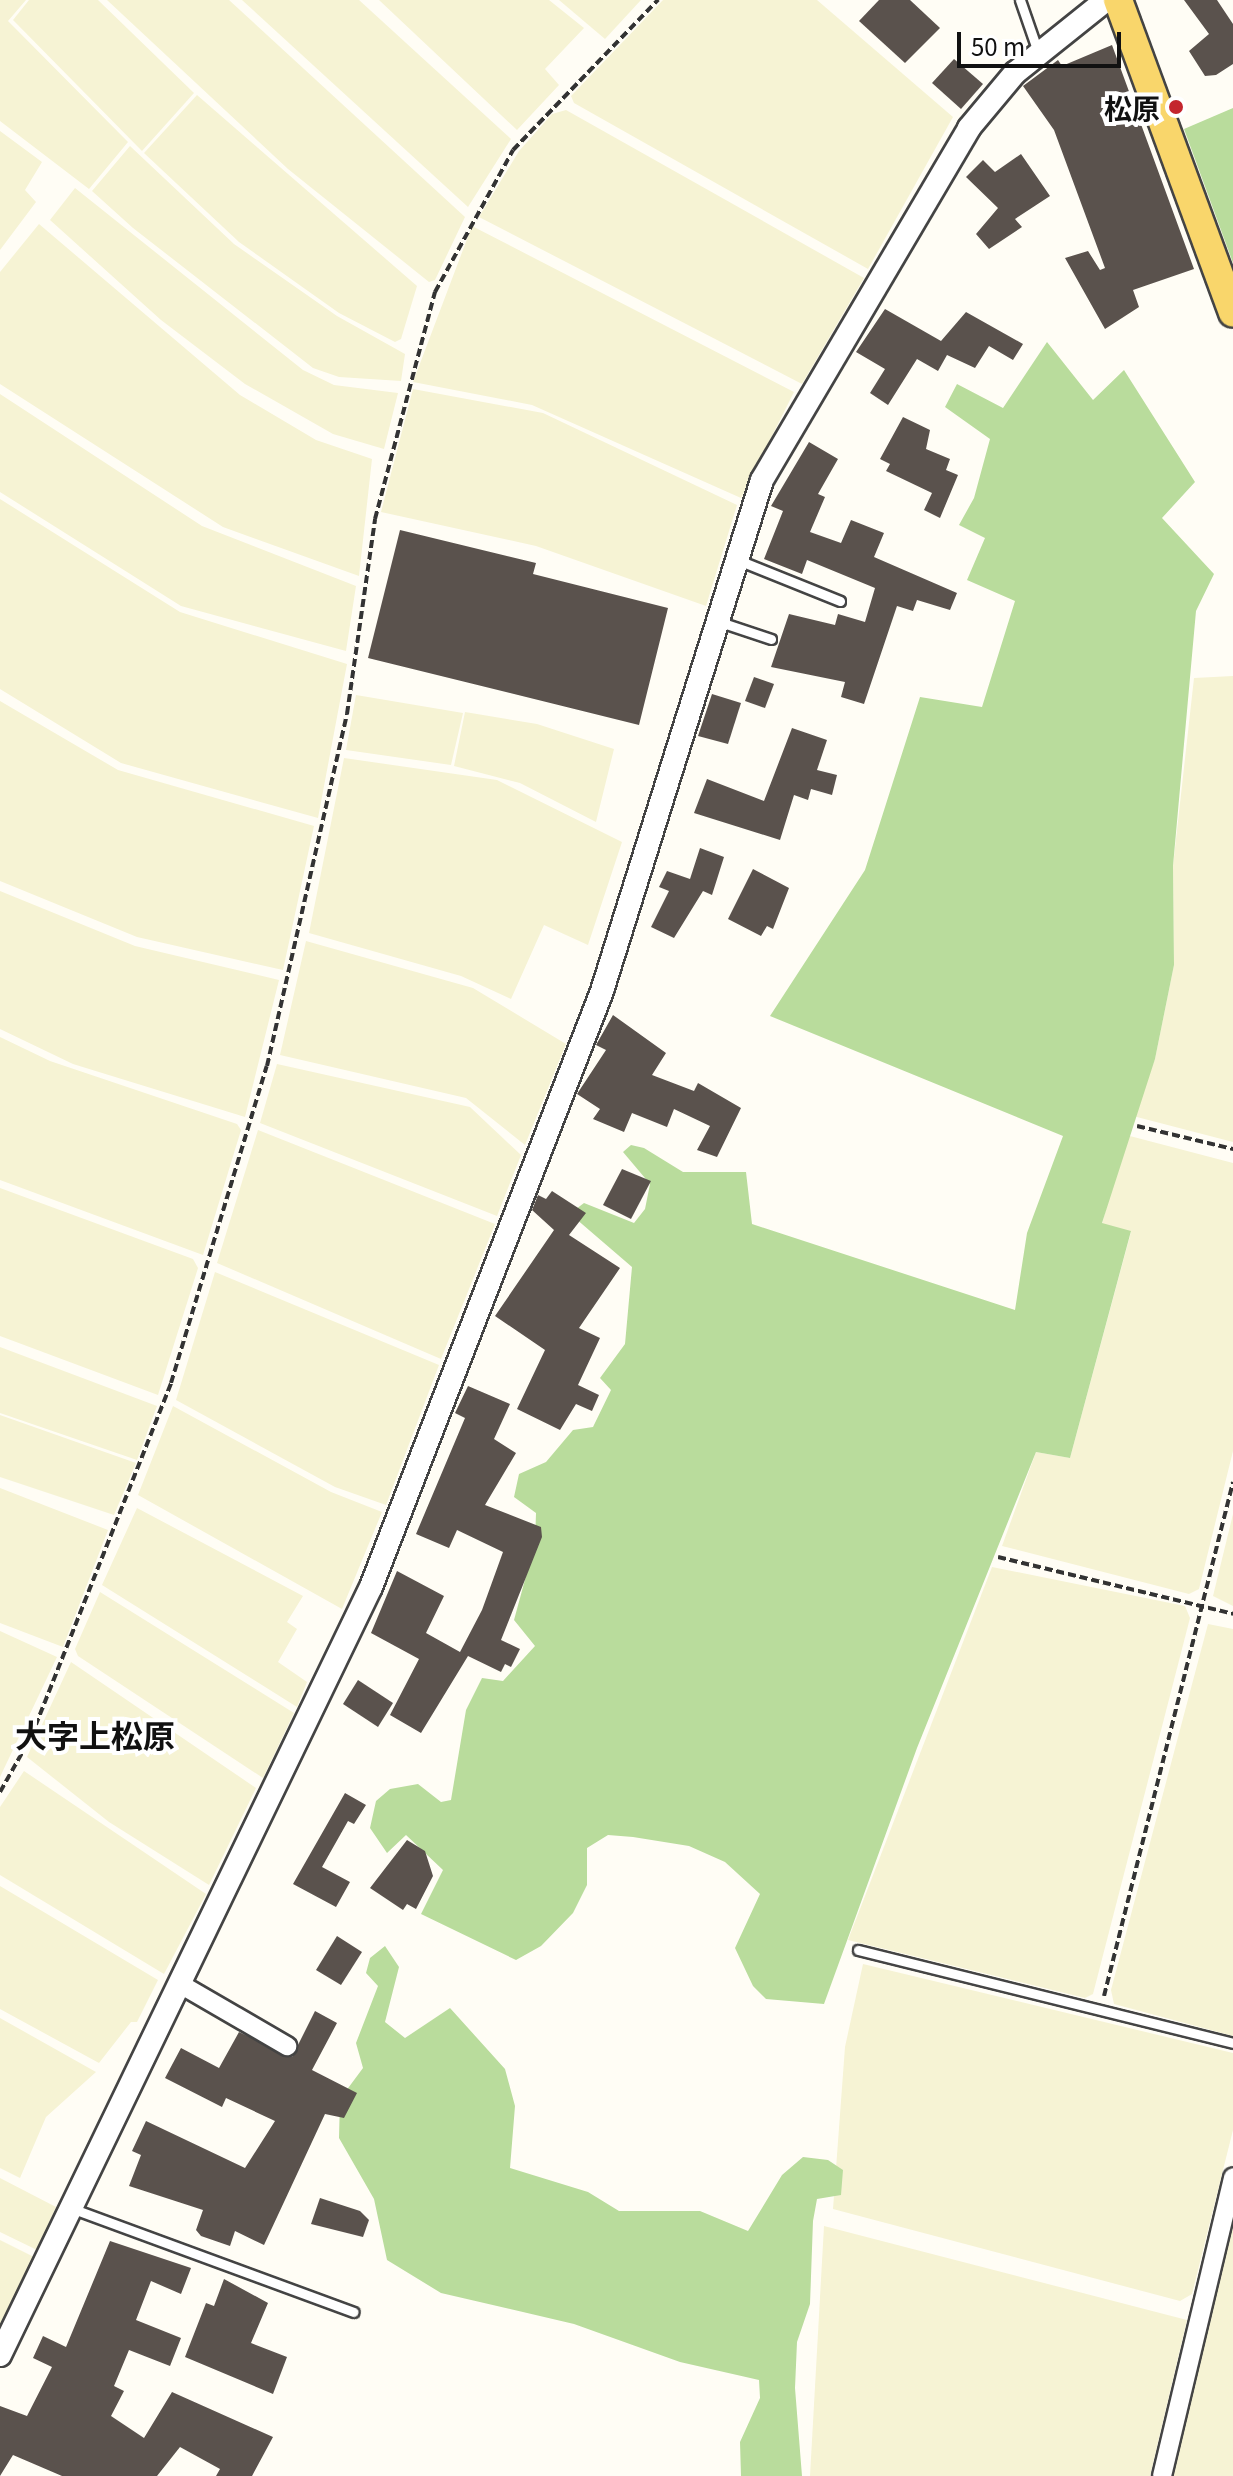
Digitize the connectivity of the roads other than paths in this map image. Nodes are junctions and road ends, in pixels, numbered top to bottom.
1 (1020, 0) edge
2 (1106, 0) edge
3 (1118, 0) edge
4 (1038, 52) junction
5 (1233, 312) edge
6 (735, 559) junction
7 (840, 601) dead end
8 (715, 620) junction
9 (771, 639) dead end
10 (858, 1950) dead end
11 (180, 1984) junction
12 (1233, 2043) edge
13 (287, 2046) dead end
14 (1233, 2177) edge
15 (71, 2208) junction
16 (353, 2312) dead end
17 (0, 2355) edge
18 (1162, 2476) edge

1 - 4 lane
2 - 4 street
3 - 5 main road
4 - 6 street
6 - 7 lane
6 - 8 street
8 - 9 lane
8 - 11 street
10 - 12 lane
11 - 13 street
11 - 15 street
14 - 18 street
15 - 16 lane
15 - 17 street

